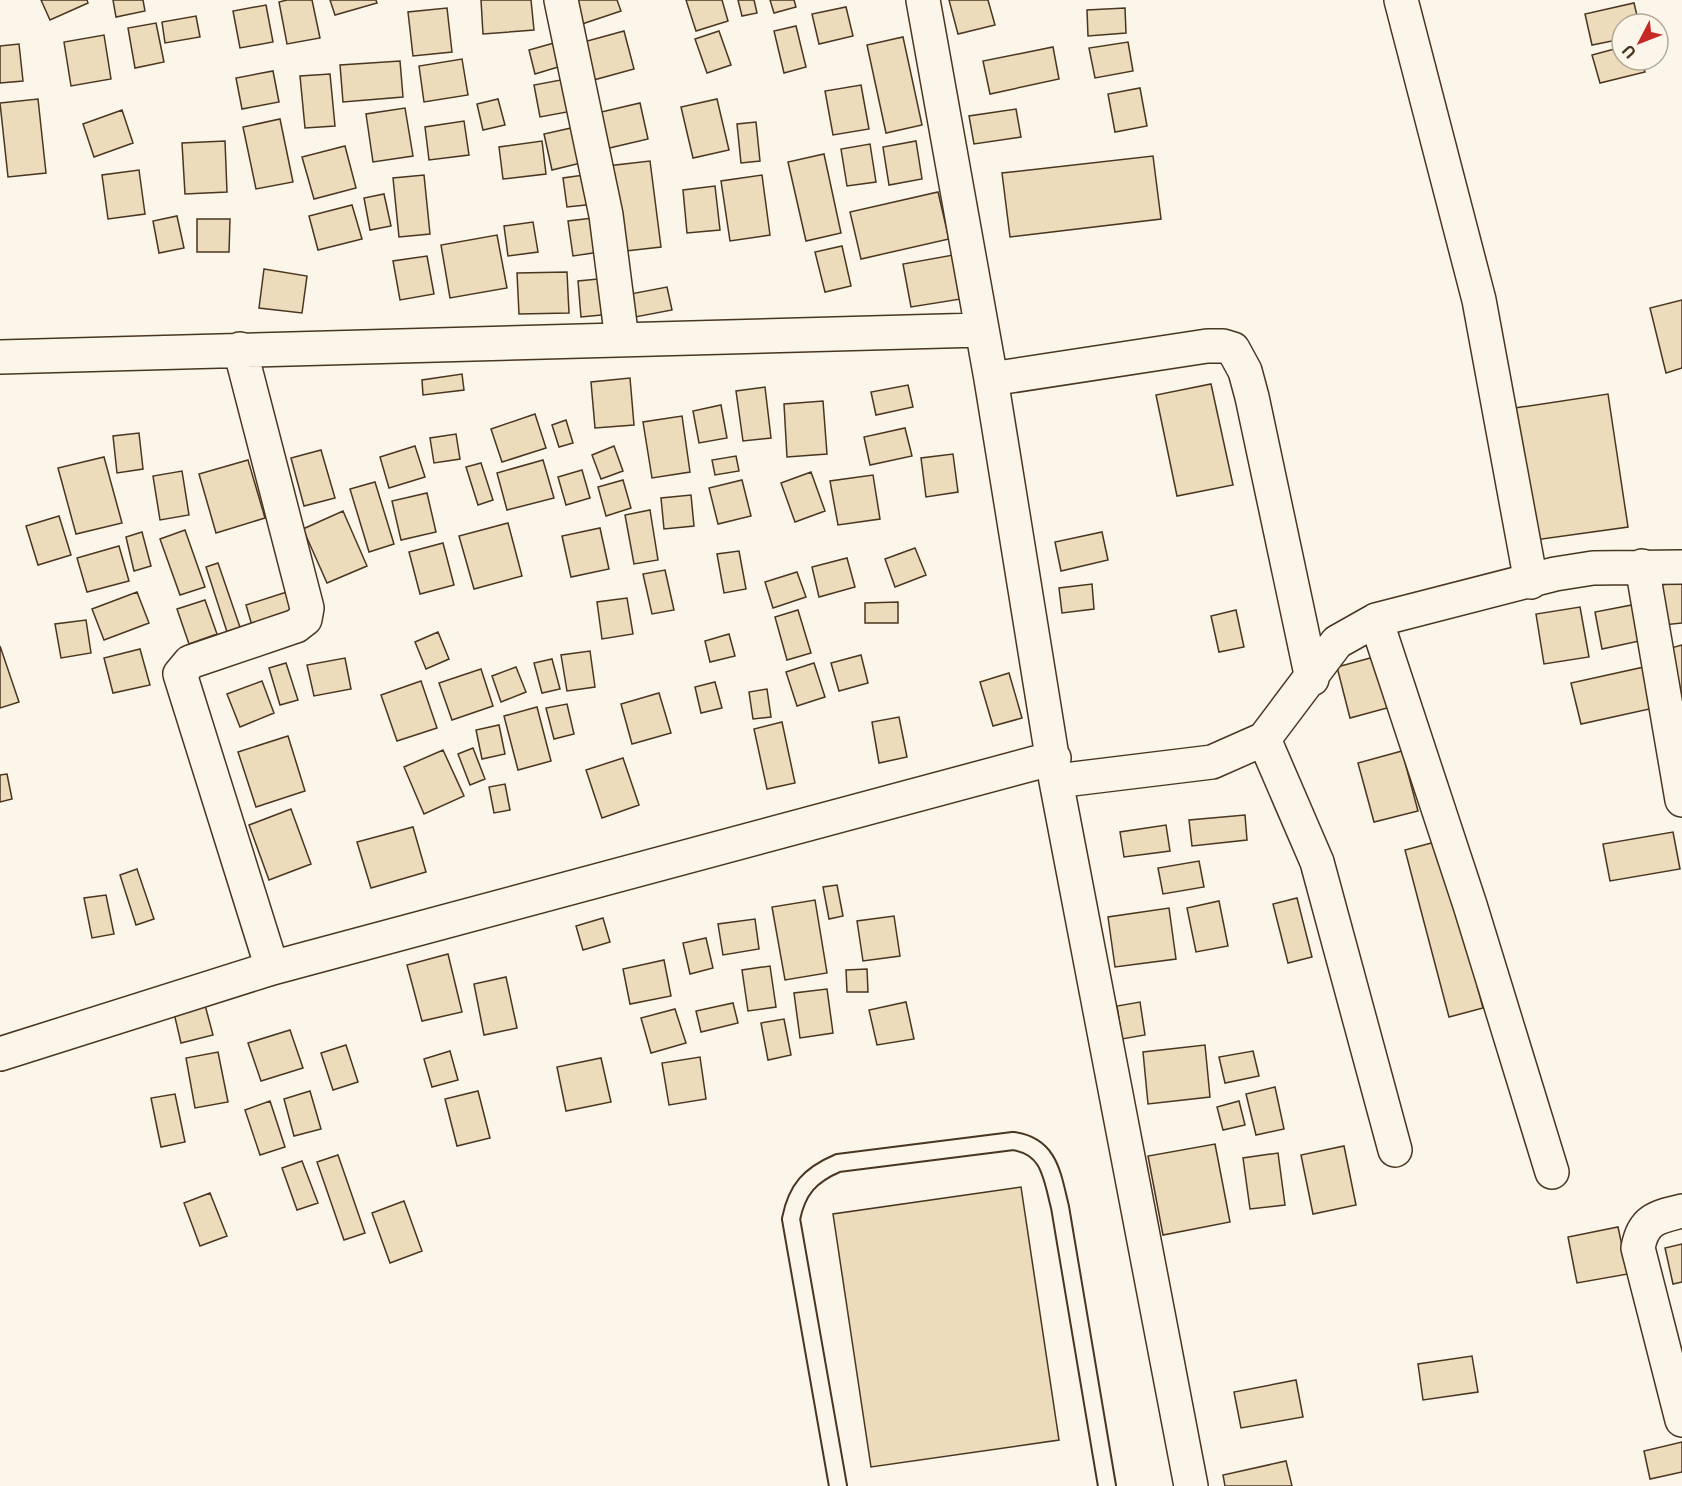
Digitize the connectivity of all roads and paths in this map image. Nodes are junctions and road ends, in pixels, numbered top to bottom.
1 (561, 0) edge
2 (923, 0) edge
3 (1401, 0) edge
4 (980, 330) junction
5 (622, 340) junction
6 (240, 349) junction
7 (0, 357) edge
8 (991, 379) junction
9 (1642, 566) junction
10 (1682, 567) edge
11 (1531, 582) junction
12 (1376, 620) junction
13 (1311, 678) junction
14 (1264, 739) junction
15 (1055, 769) junction
16 (1682, 800) edge
17 (272, 968) junction
18 (0, 1054) edge
19 (1395, 1150) dead end
20 (1552, 1172) dead end
21 (1682, 1210) edge
22 (1682, 1420) edge
23 (838, 1486) edge
24 (1107, 1486) edge
25 (1191, 1486) edge

1 - 5 street
2 - 4 street
3 - 11 street
4 - 5 street
4 - 8 street
5 - 6 street
6 - 7 street
6 - 17 street
8 - 13 street
8 - 15 street
9 - 10 street
9 - 11 street
9 - 16 street
11 - 12 street
12 - 13 street
12 - 20 street
13 - 14 street
14 - 15 street
14 - 19 street
15 - 17 street
15 - 25 street
17 - 18 street
21 - 22 street
23 - 24 lane

